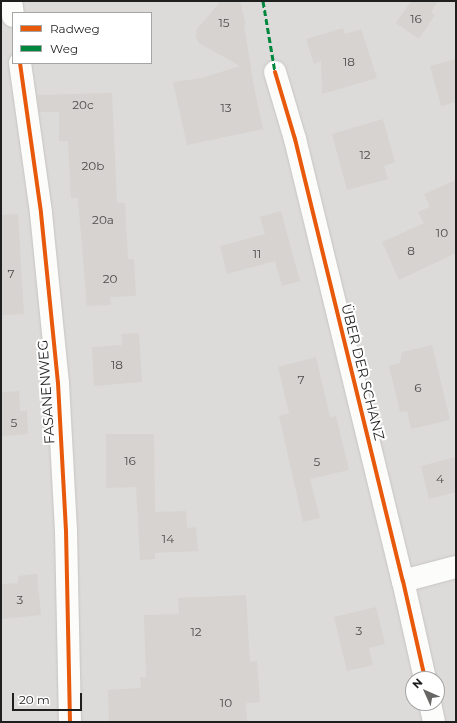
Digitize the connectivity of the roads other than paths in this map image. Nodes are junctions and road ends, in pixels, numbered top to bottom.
1 (11, 1) edge
2 (12, 12) edge
3 (20, 64) edge
4 (275, 72) dead end
5 (456, 567) edge
6 (403, 581) junction
7 (423, 671) edge
8 (432, 711) edge
9 (70, 722) edge
10 (434, 722) edge

1 - 2 street
3 - 9 street, FASANENWEG
4 - 6 street, ÜBER DER SCHANZ
5 - 6 street
6 - 7 street, ÜBER DER SCHANZ
8 - 10 street

